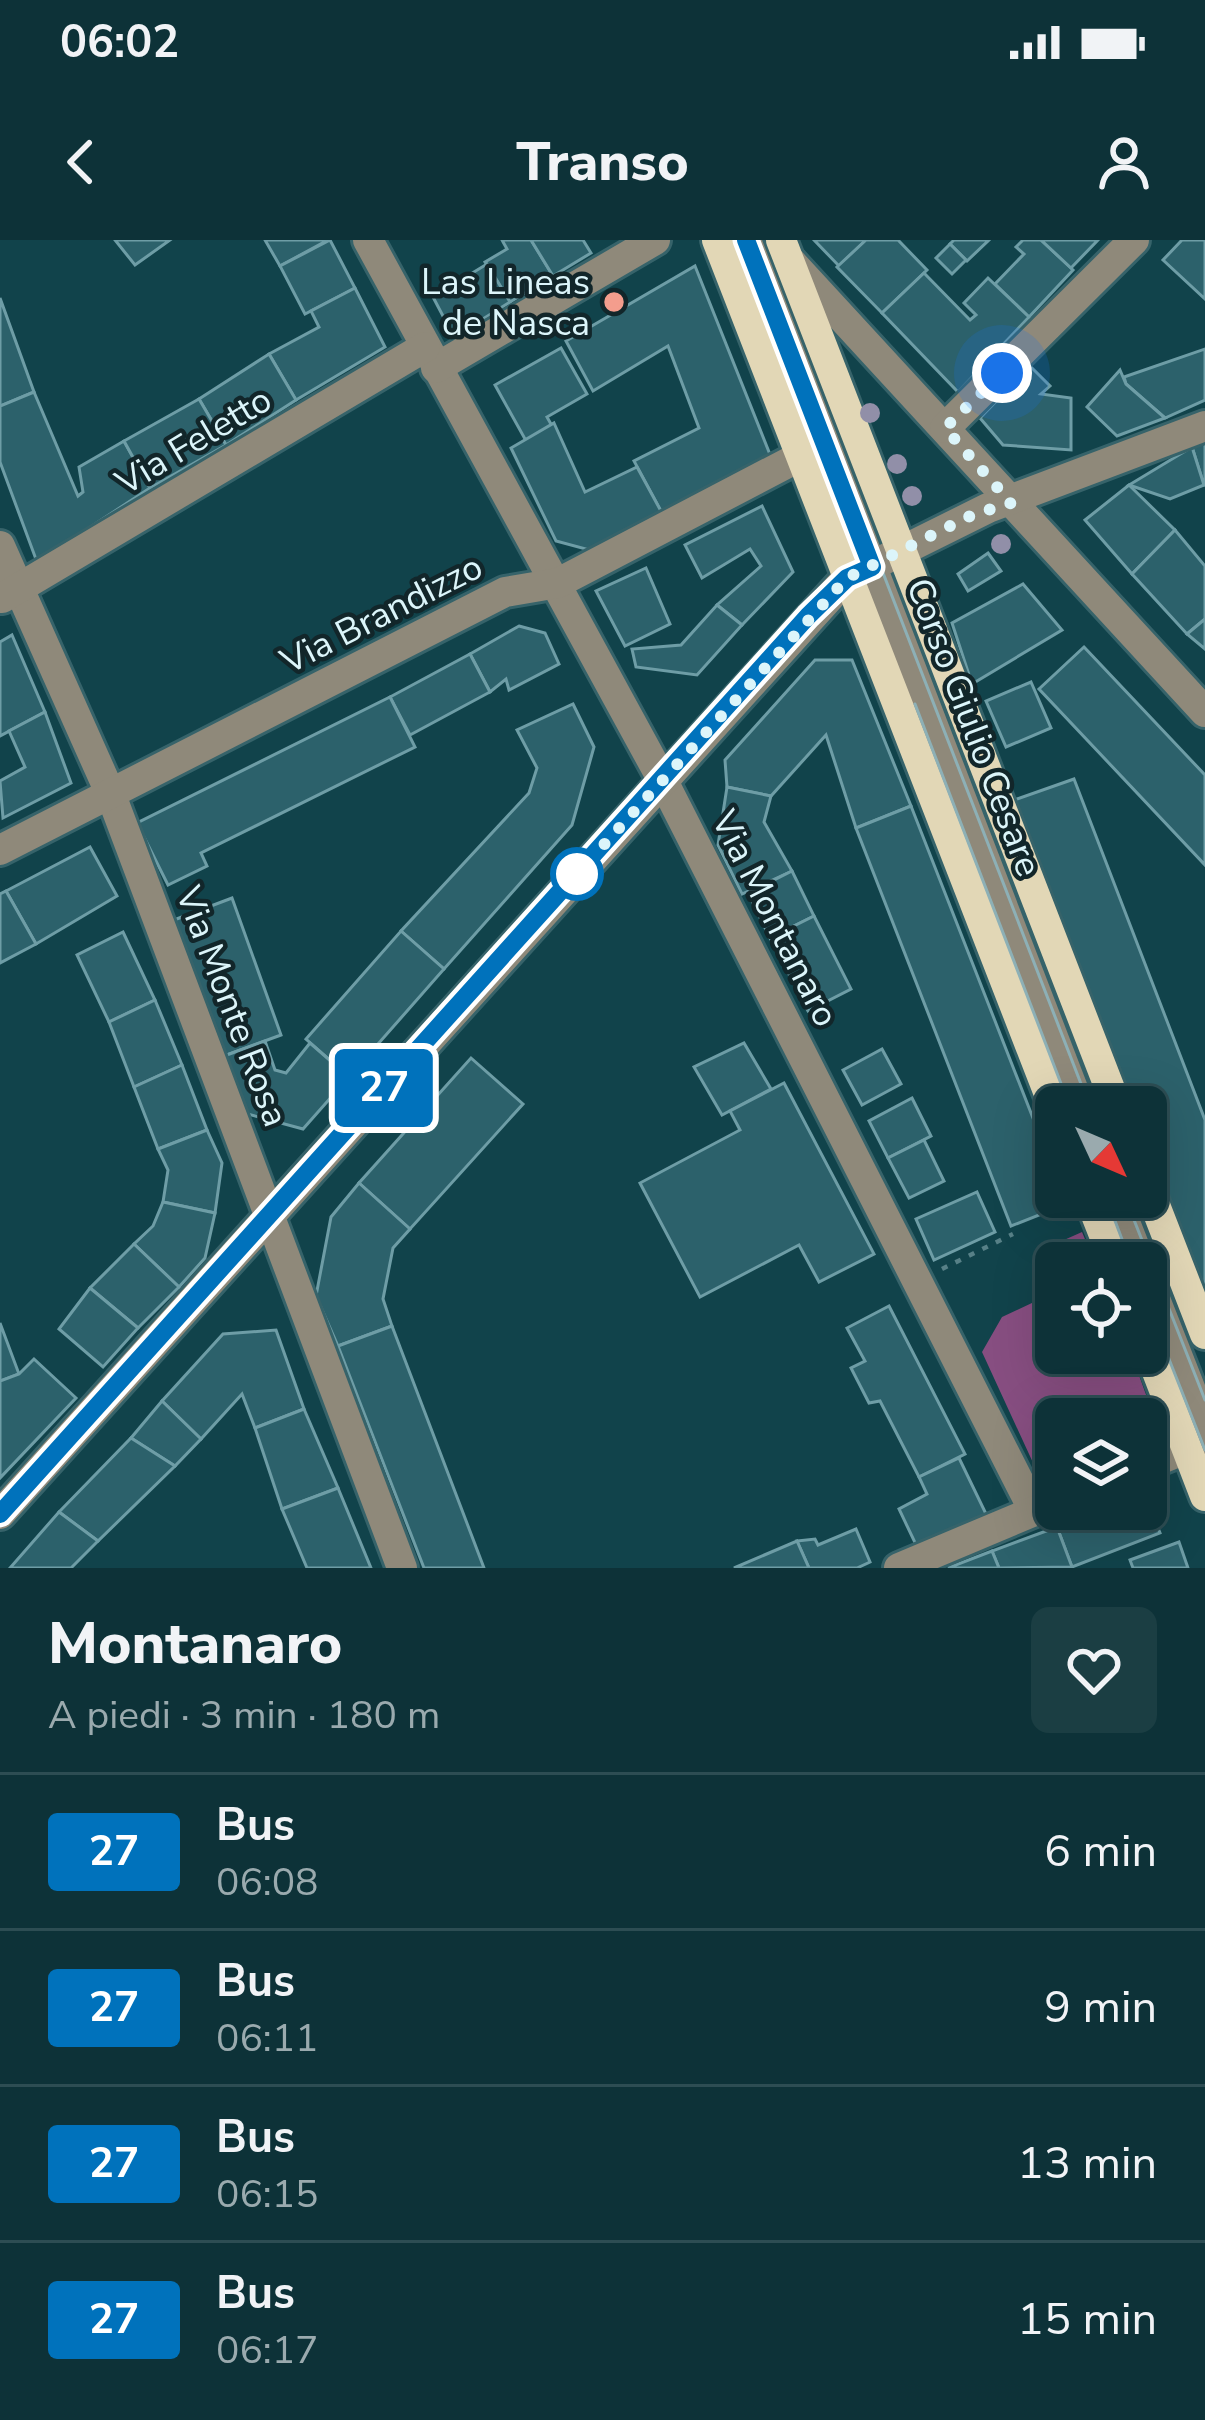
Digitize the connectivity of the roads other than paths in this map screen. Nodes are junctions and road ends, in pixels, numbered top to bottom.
1 (368, 240) edge
2 (655, 240) edge
3 (717, 240) edge
4 (746, 240) edge
5 (1133, 240) edge
6 (785, 250) edge
7 (431, 358) junction
8 (1205, 426) edge
9 (945, 428) junction
10 (799, 457) junction
11 (1011, 503) junction
12 (0, 546) edge
13 (901, 554) junction
14 (859, 573) junction
15 (558, 583) junction
16 (8, 594) edge
17 (1205, 712) edge
18 (662, 779) junction
19 (111, 795) junction
20 (0, 850) edge
21 (1046, 1086) edge
22 (1071, 1086) edge
23 (1109, 1086) edge
24 (271, 1214) junction
25 (1160, 1218) edge
26 (1205, 1334) edge
27 (1167, 1340) edge
28 (1164, 1374) edge
29 (1199, 1438) edge
30 (1167, 1454) edge
31 (1035, 1489) edge
32 (1205, 1496) edge
33 (1035, 1510) edge
34 (0, 1514) edge
35 (402, 1568) edge
36 (898, 1568) edge

1 - 7 street, Via Montanaro
2 - 7 street, Via Feletto
3 - 10 main road
4 - 14 street, Corso Giulio Cesare
5 - 9 street
6 - 9 street
6 - 13 main road, Corso Giulio Cesare
7 - 15 street, Via Montanaro
7 - 16 street, Via Feletto
8 - 11 street
9 - 11 street
10 - 14 main road
10 - 15 street, Via Brandizzo
11 - 13 street
11 - 17 street
12 - 16 street, Via Monte Rosa
13 - 14 street
13 - 23 main road, Corso Giulio Cesare
14 - 18 street
14 - 21 main road, Corso Giulio Cesare
14 - 22 street, Corso Giulio Cesare
15 - 18 street, Via Montanaro
15 - 19 street, Via Brandizzo
16 - 19 street, Via Monte Rosa
18 - 24 street
18 - 31 street, Via Montanaro
19 - 20 street, Via Brandizzo
19 - 24 street, Via Monte Rosa
24 - 34 street
24 - 35 street, Via Monte Rosa
25 - 26 main road
27 - 29 street
28 - 29 main road
29 - 30 street
29 - 32 main road
33 - 36 street

